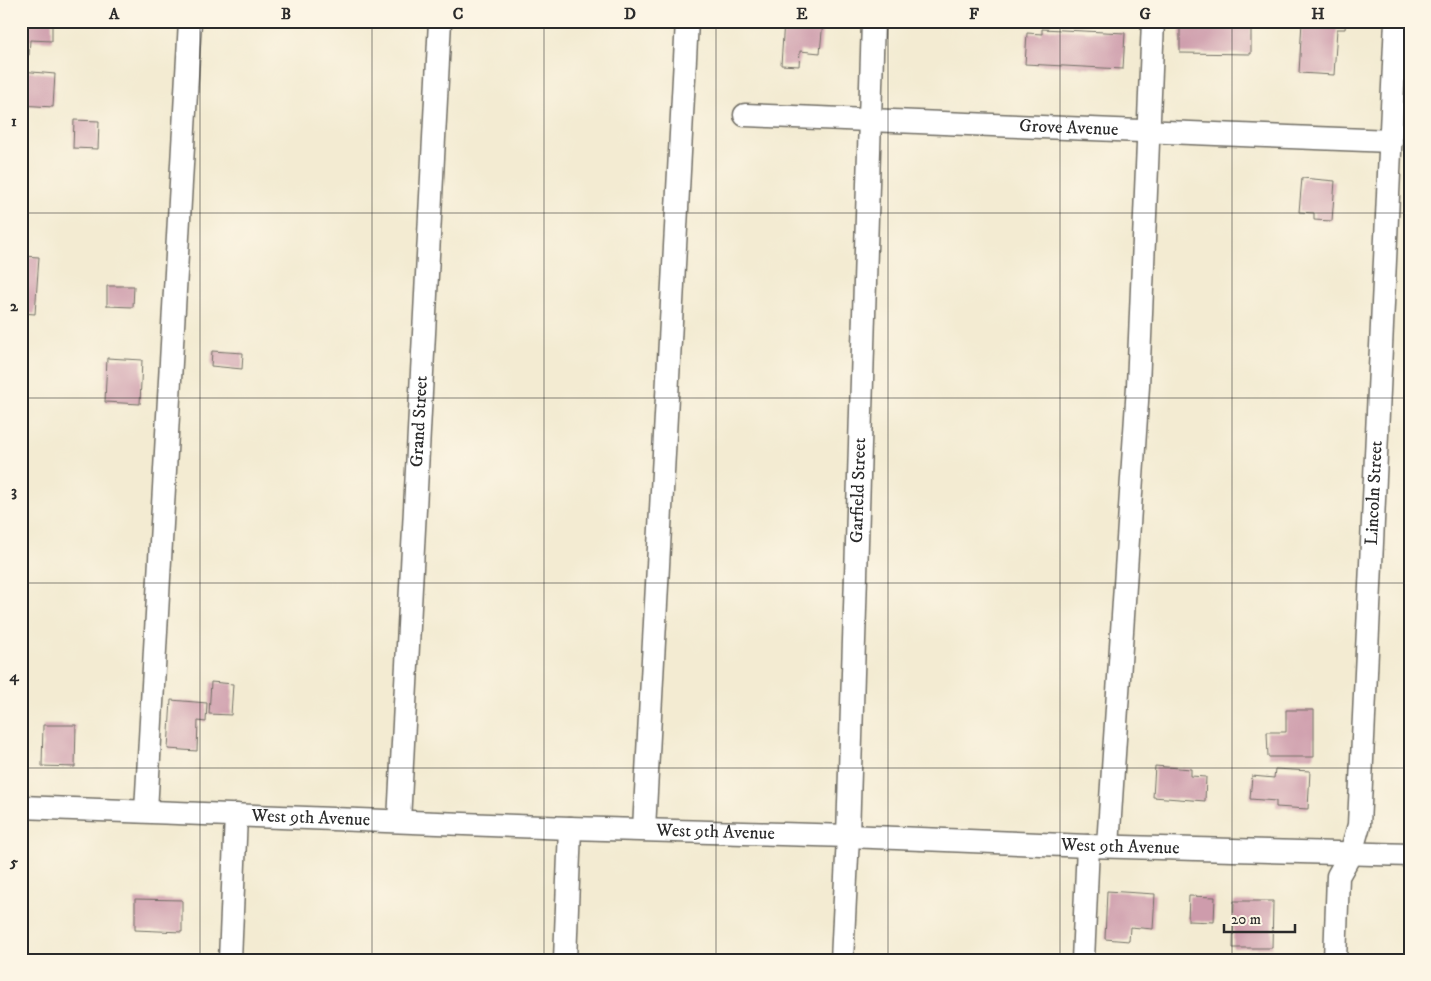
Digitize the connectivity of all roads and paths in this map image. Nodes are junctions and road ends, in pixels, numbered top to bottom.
1 (190, 21) edge
2 (440, 21) edge
3 (687, 21) edge
4 (873, 21) edge
5 (1153, 21) edge
6 (1396, 21) edge
7 (746, 115) dead end
8 (869, 120) junction
9 (1148, 131) junction
10 (1391, 141) junction
11 (21, 807) edge
12 (146, 811) junction
13 (236, 815) junction
14 (399, 821) junction
15 (570, 828) junction
16 (644, 829) junction
17 (848, 836) junction
18 (1098, 846) junction
19 (1351, 853) junction
20 (1410, 855) edge
21 (230, 960) edge
22 (565, 960) edge
23 (842, 960) edge
24 (1083, 960) edge
25 (1335, 960) edge

1 - 12 street
2 - 14 street, Grand Street
3 - 16 street
4 - 8 street, Garfield Street
5 - 9 street
6 - 10 street, Lincoln Street
7 - 8 street, Grove Avenue
8 - 9 street, Grove Avenue
8 - 17 street, Garfield Street
9 - 10 street, Grove Avenue
9 - 18 street
10 - 19 street, Lincoln Street
11 - 12 street, West 9th Avenue
12 - 13 street, West 9th Avenue
13 - 14 street, West 9th Avenue
13 - 21 street
14 - 15 street, West 9th Avenue
15 - 16 street, West 9th Avenue
15 - 22 street
16 - 17 street, West 9th Avenue
17 - 18 street, West 9th Avenue
17 - 23 street, Garfield Street
18 - 19 street, West 9th Avenue
18 - 24 street
19 - 20 street, West 9th Avenue
19 - 25 street, Lincoln Street

